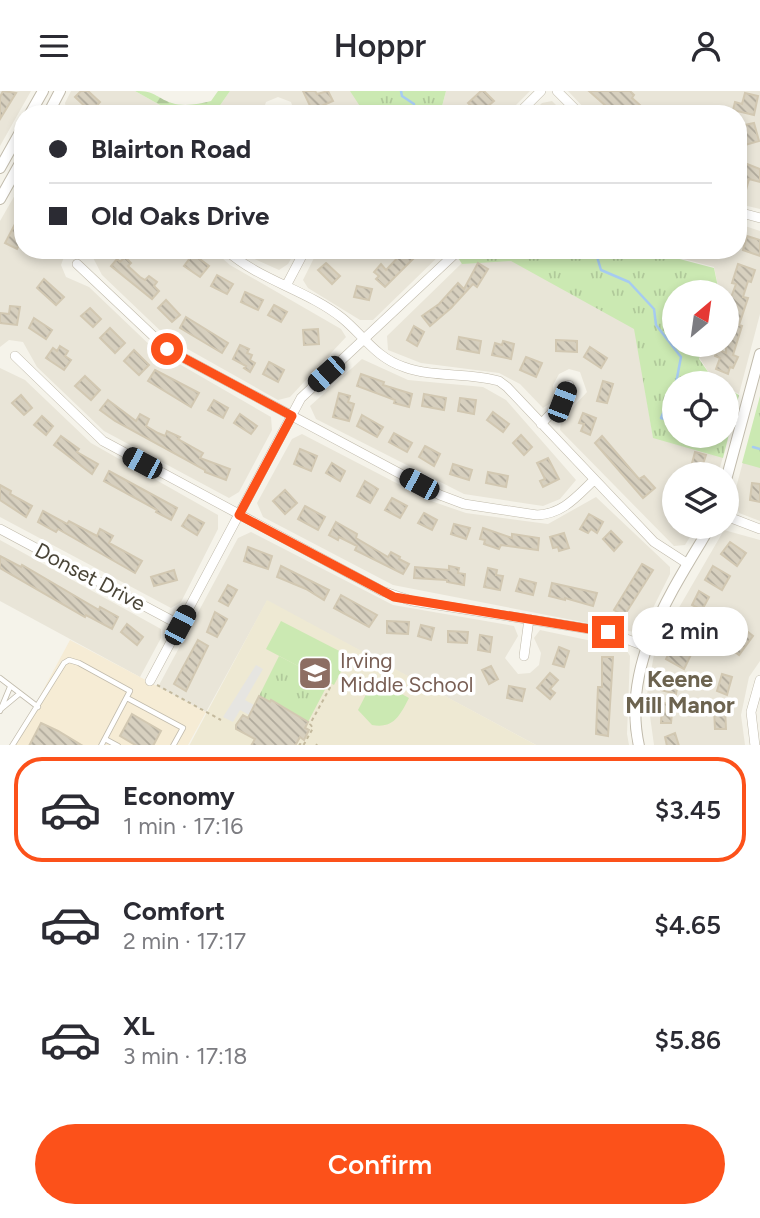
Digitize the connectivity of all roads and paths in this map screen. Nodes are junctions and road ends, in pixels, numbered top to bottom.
1 (541, 91) edge
2 (557, 91) edge
3 (527, 105) edge
4 (571, 105) edge
5 (14, 143) edge
6 (0, 168) edge
7 (14, 174) edge
8 (0, 199) edge
9 (237, 259) edge
10 (300, 259) edge
11 (450, 259) edge
12 (77, 264) dead end
13 (286, 286) junction
14 (364, 340) junction
15 (760, 354) edge
16 (15, 356) dead end
17 (569, 385) dead end
18 (292, 416) junction
19 (541, 424) junction
20 (731, 462) edge
21 (594, 479) junction
22 (239, 515) junction
23 (739, 521) edge
24 (0, 529) edge
25 (760, 529) edge
26 (702, 539) edge
27 (688, 564) junction
28 (529, 619) junction
29 (180, 625) junction
30 (647, 647) junction
31 (524, 656) dead end
32 (0, 678) edge
33 (760, 680) edge
34 (150, 681) joint
35 (332, 684) dead end
36 (10, 687) junction
37 (19, 694) junction
38 (127, 698) junction
39 (37, 707) junction
40 (0, 710) edge
41 (221, 720) dead end
42 (310, 721) junction
43 (307, 729) dead end
44 (105, 739) junction
45 (12, 745) edge
46 (101, 745) edge
47 (118, 745) edge
48 (173, 745) edge
49 (299, 745) edge
50 (639, 745) edge
51 (755, 745) edge

1 - 3 street
2 - 4 street
5 - 6 street
7 - 8 street
9 - 13 street
10 - 13 street
11 - 14 street
12 - 18 street
13 - 14 street
14 - 18 street
14 - 19 street
15 - 20 street
16 - 22 street
17 - 19 street
18 - 21 street
18 - 22 street
19 - 21 street
21 - 27 street
22 - 28 street
22 - 29 street
23 - 25 street
24 - 29 street, Donset Drive
26 - 27 street
27 - 30 street
28 - 30 street
28 - 31 street
29 - 34 street
30 - 50 street
32 - 36 lane
33 - 51 street
34 - 41 path
35 - 42 path
36 - 37 lane
36 - 40 lane
37 - 39 lane
37 - 40 lane
38 - 39 lane
38 - 44 lane
38 - 48 lane
39 - 45 lane
42 - 43 path
42 - 49 path
44 - 46 lane
44 - 47 lane

